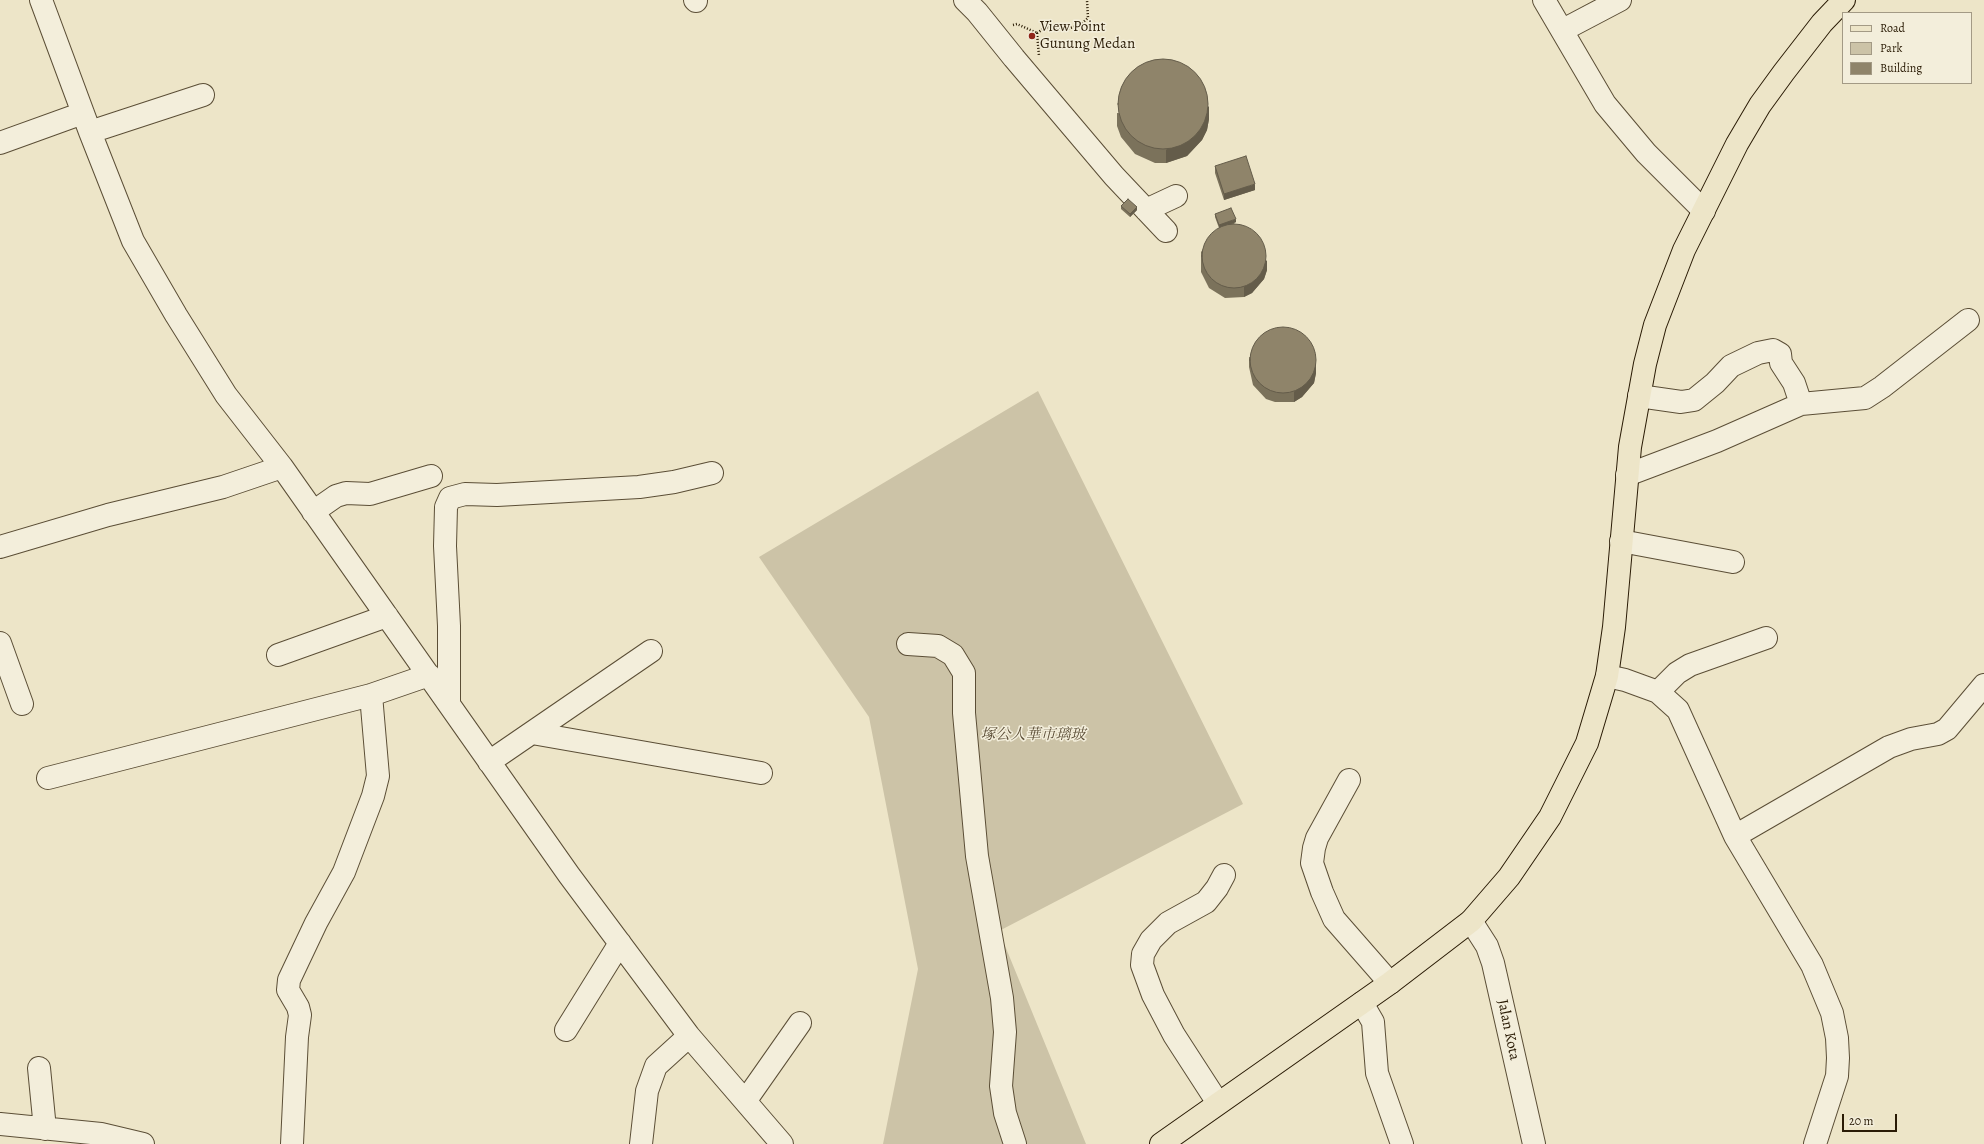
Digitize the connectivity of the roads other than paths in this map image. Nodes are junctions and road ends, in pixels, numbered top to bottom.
1 (41, 0) edge
2 (965, 0) edge
3 (1544, 0) edge
4 (1620, 0) edge
5 (1844, 0) edge
6 (1563, 30) junction
7 (203, 95) dead end
8 (87, 122) junction
9 (0, 143) edge
10 (1176, 196) dead end
11 (1146, 210) junction
12 (1704, 211) junction
13 (1166, 231) dead end
14 (1968, 320) dead end
15 (1639, 396) junction
16 (1801, 404) junction
17 (282, 467) junction
18 (712, 473) dead end
19 (1627, 475) junction
20 (431, 476) dead end
21 (313, 512) junction
22 (1621, 541) junction
23 (0, 547) edge
24 (1733, 562) dead end
25 (387, 616) junction
26 (1766, 638) dead end
27 (0, 643) edge
28 (908, 644) dead end
29 (651, 651) dead end
30 (278, 655) dead end
31 (429, 675) junction
32 (1607, 676) junction
33 (1984, 685) edge
34 (1658, 692) junction
35 (371, 695) junction
36 (449, 702) junction
37 (22, 704) dead end
38 (532, 733) junction
39 (489, 762) junction
40 (761, 773) dead end
41 (48, 778) dead end
42 (1349, 780) dead end
43 (1735, 836) junction
44 (1224, 875) dead end
45 (1471, 921) junction
46 (620, 943) junction
47 (1390, 983) junction
48 (1362, 1003) junction
49 (800, 1023) dead end
50 (566, 1030) dead end
51 (689, 1036) junction
52 (39, 1068) dead end
53 (746, 1100) junction
54 (1218, 1103) junction
55 (0, 1124) edge
56 (45, 1129) junction
57 (143, 1144) edge
58 (292, 1144) edge
59 (641, 1144) edge
60 (782, 1144) edge
61 (1015, 1144) edge
62 (1161, 1144) edge
63 (1402, 1144) edge
64 (1534, 1144) edge
65 (1815, 1144) edge

1 - 8 street
2 - 11 street
3 - 6 street
4 - 6 street
5 - 12 main road
6 - 12 street
7 - 8 street
8 - 9 street
8 - 17 street
10 - 11 street
11 - 13 street
12 - 15 main road
14 - 16 street
15 - 16 street
15 - 19 main road
16 - 19 street
17 - 21 street
17 - 23 street
18 - 36 street
19 - 22 main road
20 - 21 street
21 - 25 street
22 - 24 street
22 - 32 main road
25 - 30 street
25 - 31 street
26 - 34 street
27 - 37 street
28 - 61 street
29 - 38 street
31 - 35 street
31 - 36 street
32 - 34 street
32 - 45 main road
33 - 43 street
34 - 43 street
35 - 41 street
35 - 58 street
36 - 39 street
38 - 39 street
38 - 40 street
39 - 46 street
42 - 47 street
43 - 65 street
44 - 54 street
45 - 47 main road
45 - 64 street, Jalan Kota
46 - 50 street
46 - 51 street
47 - 48 main road
48 - 54 main road
48 - 63 street
49 - 53 street
51 - 53 street
51 - 59 street
52 - 56 street
53 - 60 street
54 - 62 main road
55 - 56 street
56 - 57 street

